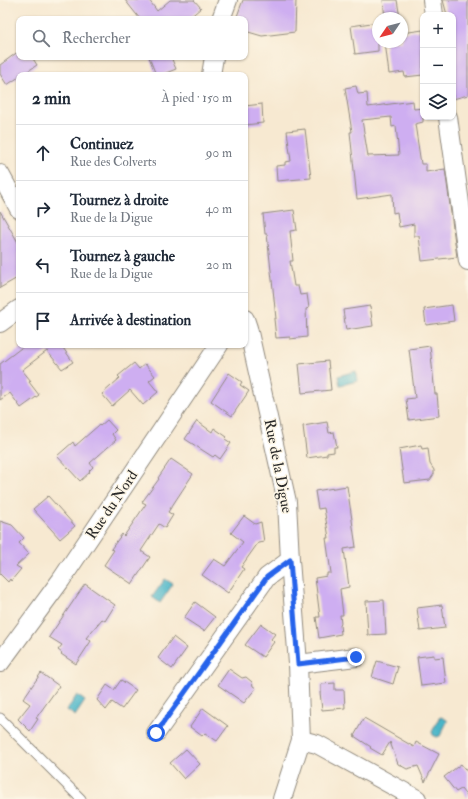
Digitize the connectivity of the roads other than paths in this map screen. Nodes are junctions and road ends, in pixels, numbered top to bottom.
1 (228, 0) edge
2 (432, 0) edge
3 (434, 12) edge
4 (222, 16) edge
5 (214, 60) edge
6 (212, 72) edge
7 (448, 120) edge
8 (0, 174) edge
9 (16, 203) edge
10 (468, 261) edge
11 (16, 311) edge
12 (0, 323) edge
13 (248, 328) edge
14 (217, 348) edge
15 (290, 560) junction
16 (356, 657) dead end
17 (0, 663) edge
18 (298, 664) junction
19 (0, 718) edge
20 (156, 733) dead end
21 (301, 740) junction
22 (81, 799) edge
23 (282, 799) edge
24 (418, 799) edge

1 - 4 street
2 - 3 street
5 - 6 street
7 - 10 street
8 - 9 street
11 - 12 street
13 - 15 street, Rue de la Digue
14 - 17 street, Rue du Nord
15 - 18 street, Rue de la Digue
15 - 20 street
16 - 18 street
18 - 21 street, Rue de la Digue
19 - 22 lane
21 - 23 street, Rue de la Digue
21 - 24 street

